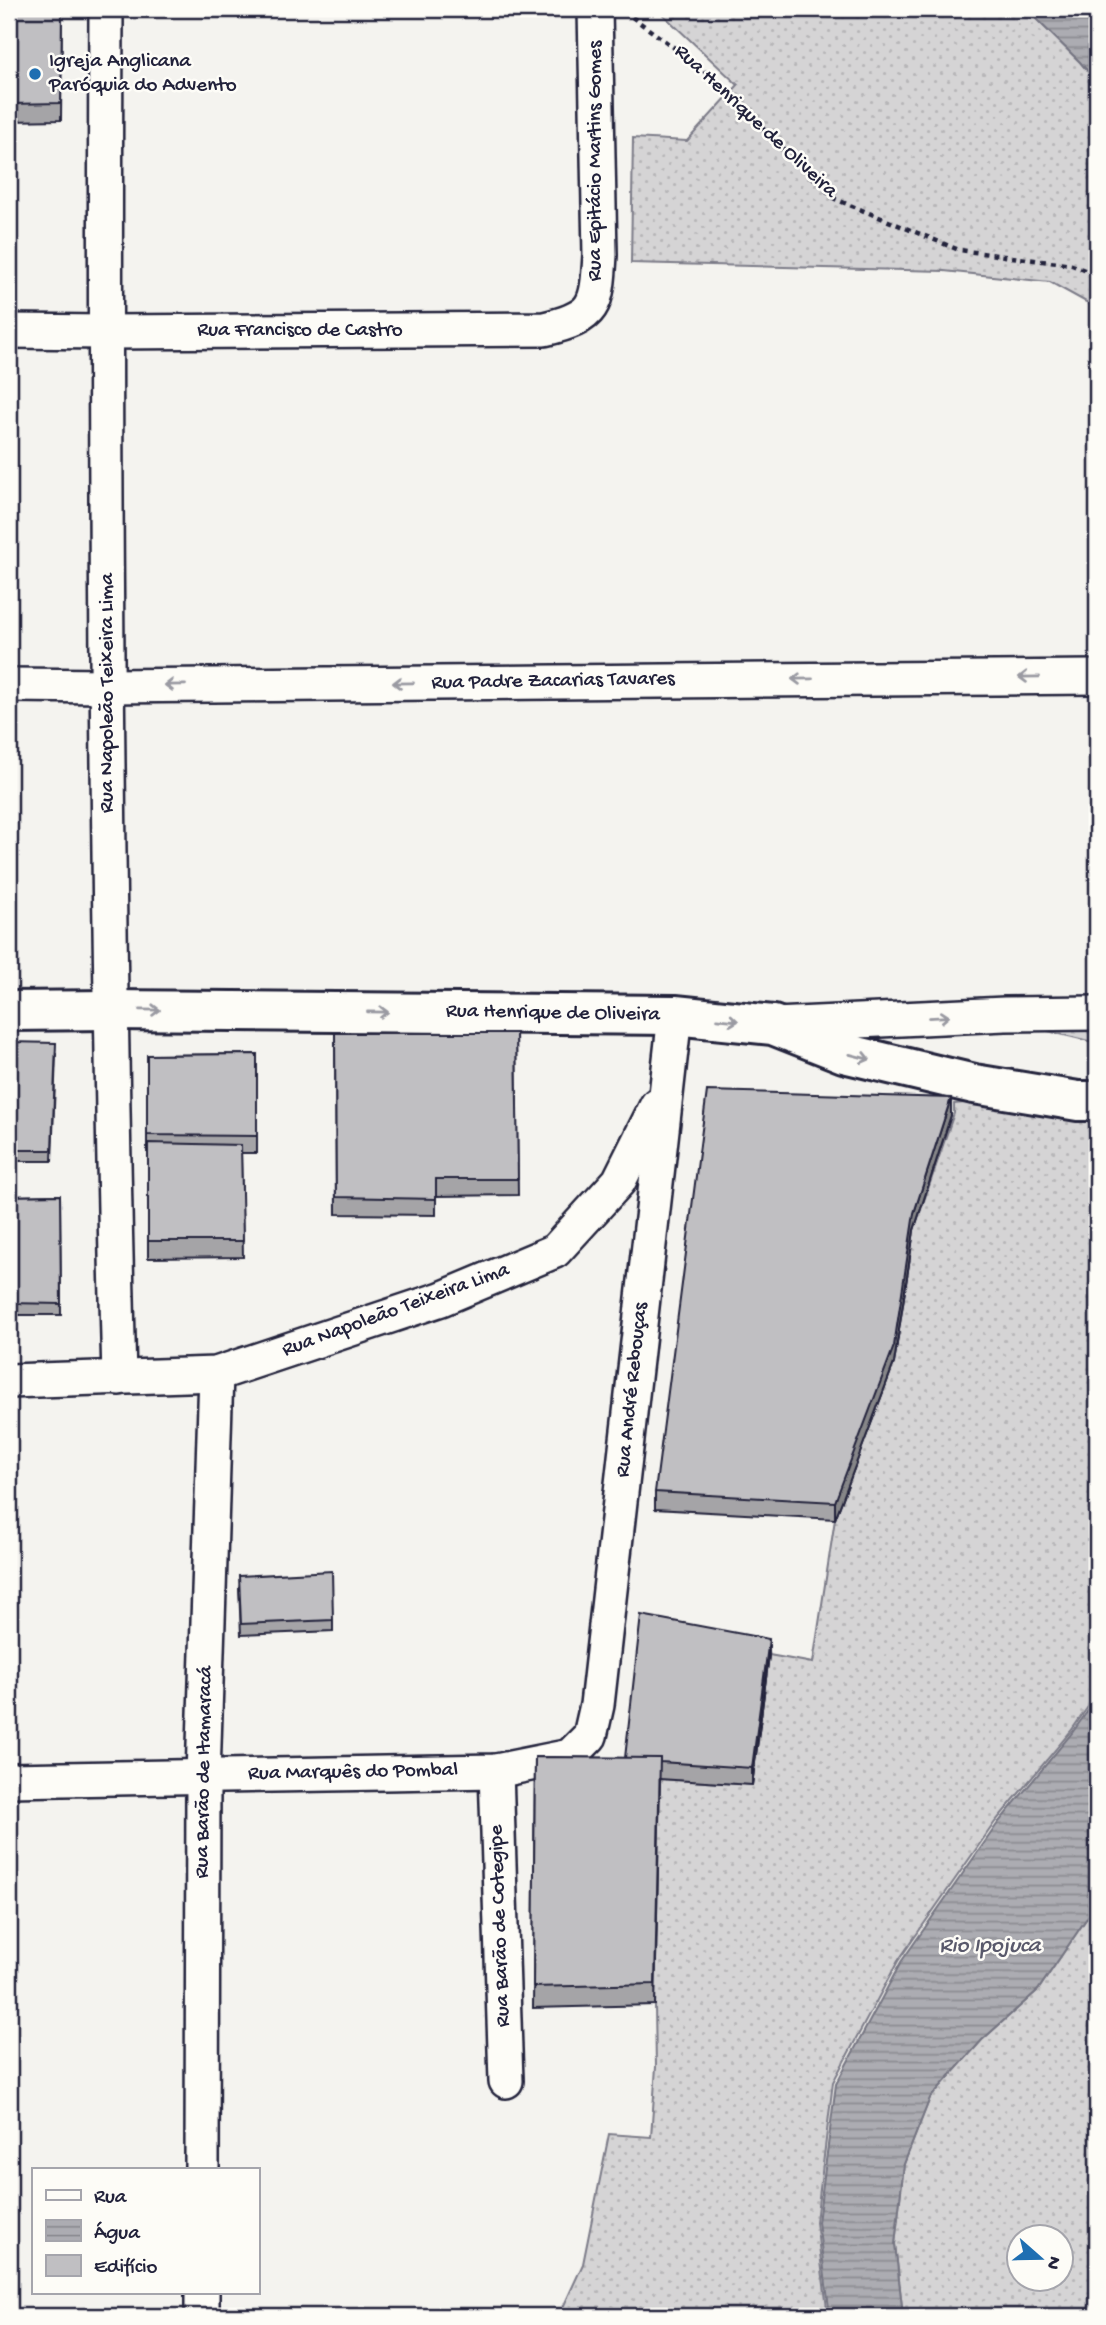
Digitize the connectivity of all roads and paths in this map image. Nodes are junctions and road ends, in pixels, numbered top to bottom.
1 (106, 9) edge
2 (595, 9) edge
3 (622, 9) edge
4 (1097, 275) edge
5 (588, 312) joint
6 (9, 331) edge
7 (104, 332) junction
8 (1097, 677) edge
9 (9, 685) edge
10 (108, 686) junction
11 (110, 1010) junction
12 (9, 1011) edge
13 (1097, 1013) edge
14 (676, 1015) junction
15 (773, 1025) junction
16 (667, 1084) junction
17 (1097, 1101) edge
18 (216, 1374) junction
19 (119, 1378) junction
20 (9, 1381) edge
21 (570, 1756) joint
22 (496, 1771) junction
23 (203, 1776) junction
24 (9, 1780) edge
25 (506, 2081) dead end
26 (202, 2168) edge
27 (202, 2294) edge
28 (202, 2316) edge

1 - 7 street, Rua Napoleão Teixeira Lima
2 - 5 street, Rua Epitácio Martins Gomes
3 - 4 path, Rua Henrique de Oliveira
5 - 7 street, Rua Francisco de Castro
6 - 7 street, Rua Francisco de Castro
7 - 10 street, Rua Napoleão Teixeira Lima
8 -> 10 street, Rua Padre Zacarias Tavares
9 - 10 street, Rua Padre Zacarias Tavares
10 - 11 street, Rua Napoleão Teixeira Lima
11 - 12 street, Rua Henrique de Oliveira
11 -> 14 street, Rua Henrique de Oliveira
11 - 19 street, Rua Napoleão Teixeira Lima
15 -> 13 street, Rua Henrique de Oliveira
14 -> 15 street, Rua Henrique de Oliveira
14 - 16 street, Rua André Rebouças
15 -> 17 street
16 - 18 street, Rua Napoleão Teixeira Lima
16 - 21 street, Rua André Rebouças
18 - 19 street, Rua Napoleão Teixeira Lima
18 - 23 street, Rua Barão de Itamaracá
19 - 20 street, Rua Napoleão Teixeira Lima
21 - 22 street, Rua Marquês do Pombal
22 - 23 street, Rua Marquês do Pombal
22 - 25 street, Rua Barão de Cotegipe
23 - 24 street, Rua Marquês do Pombal
23 - 26 street, Rua Barão de Itamaracá
27 - 28 street

